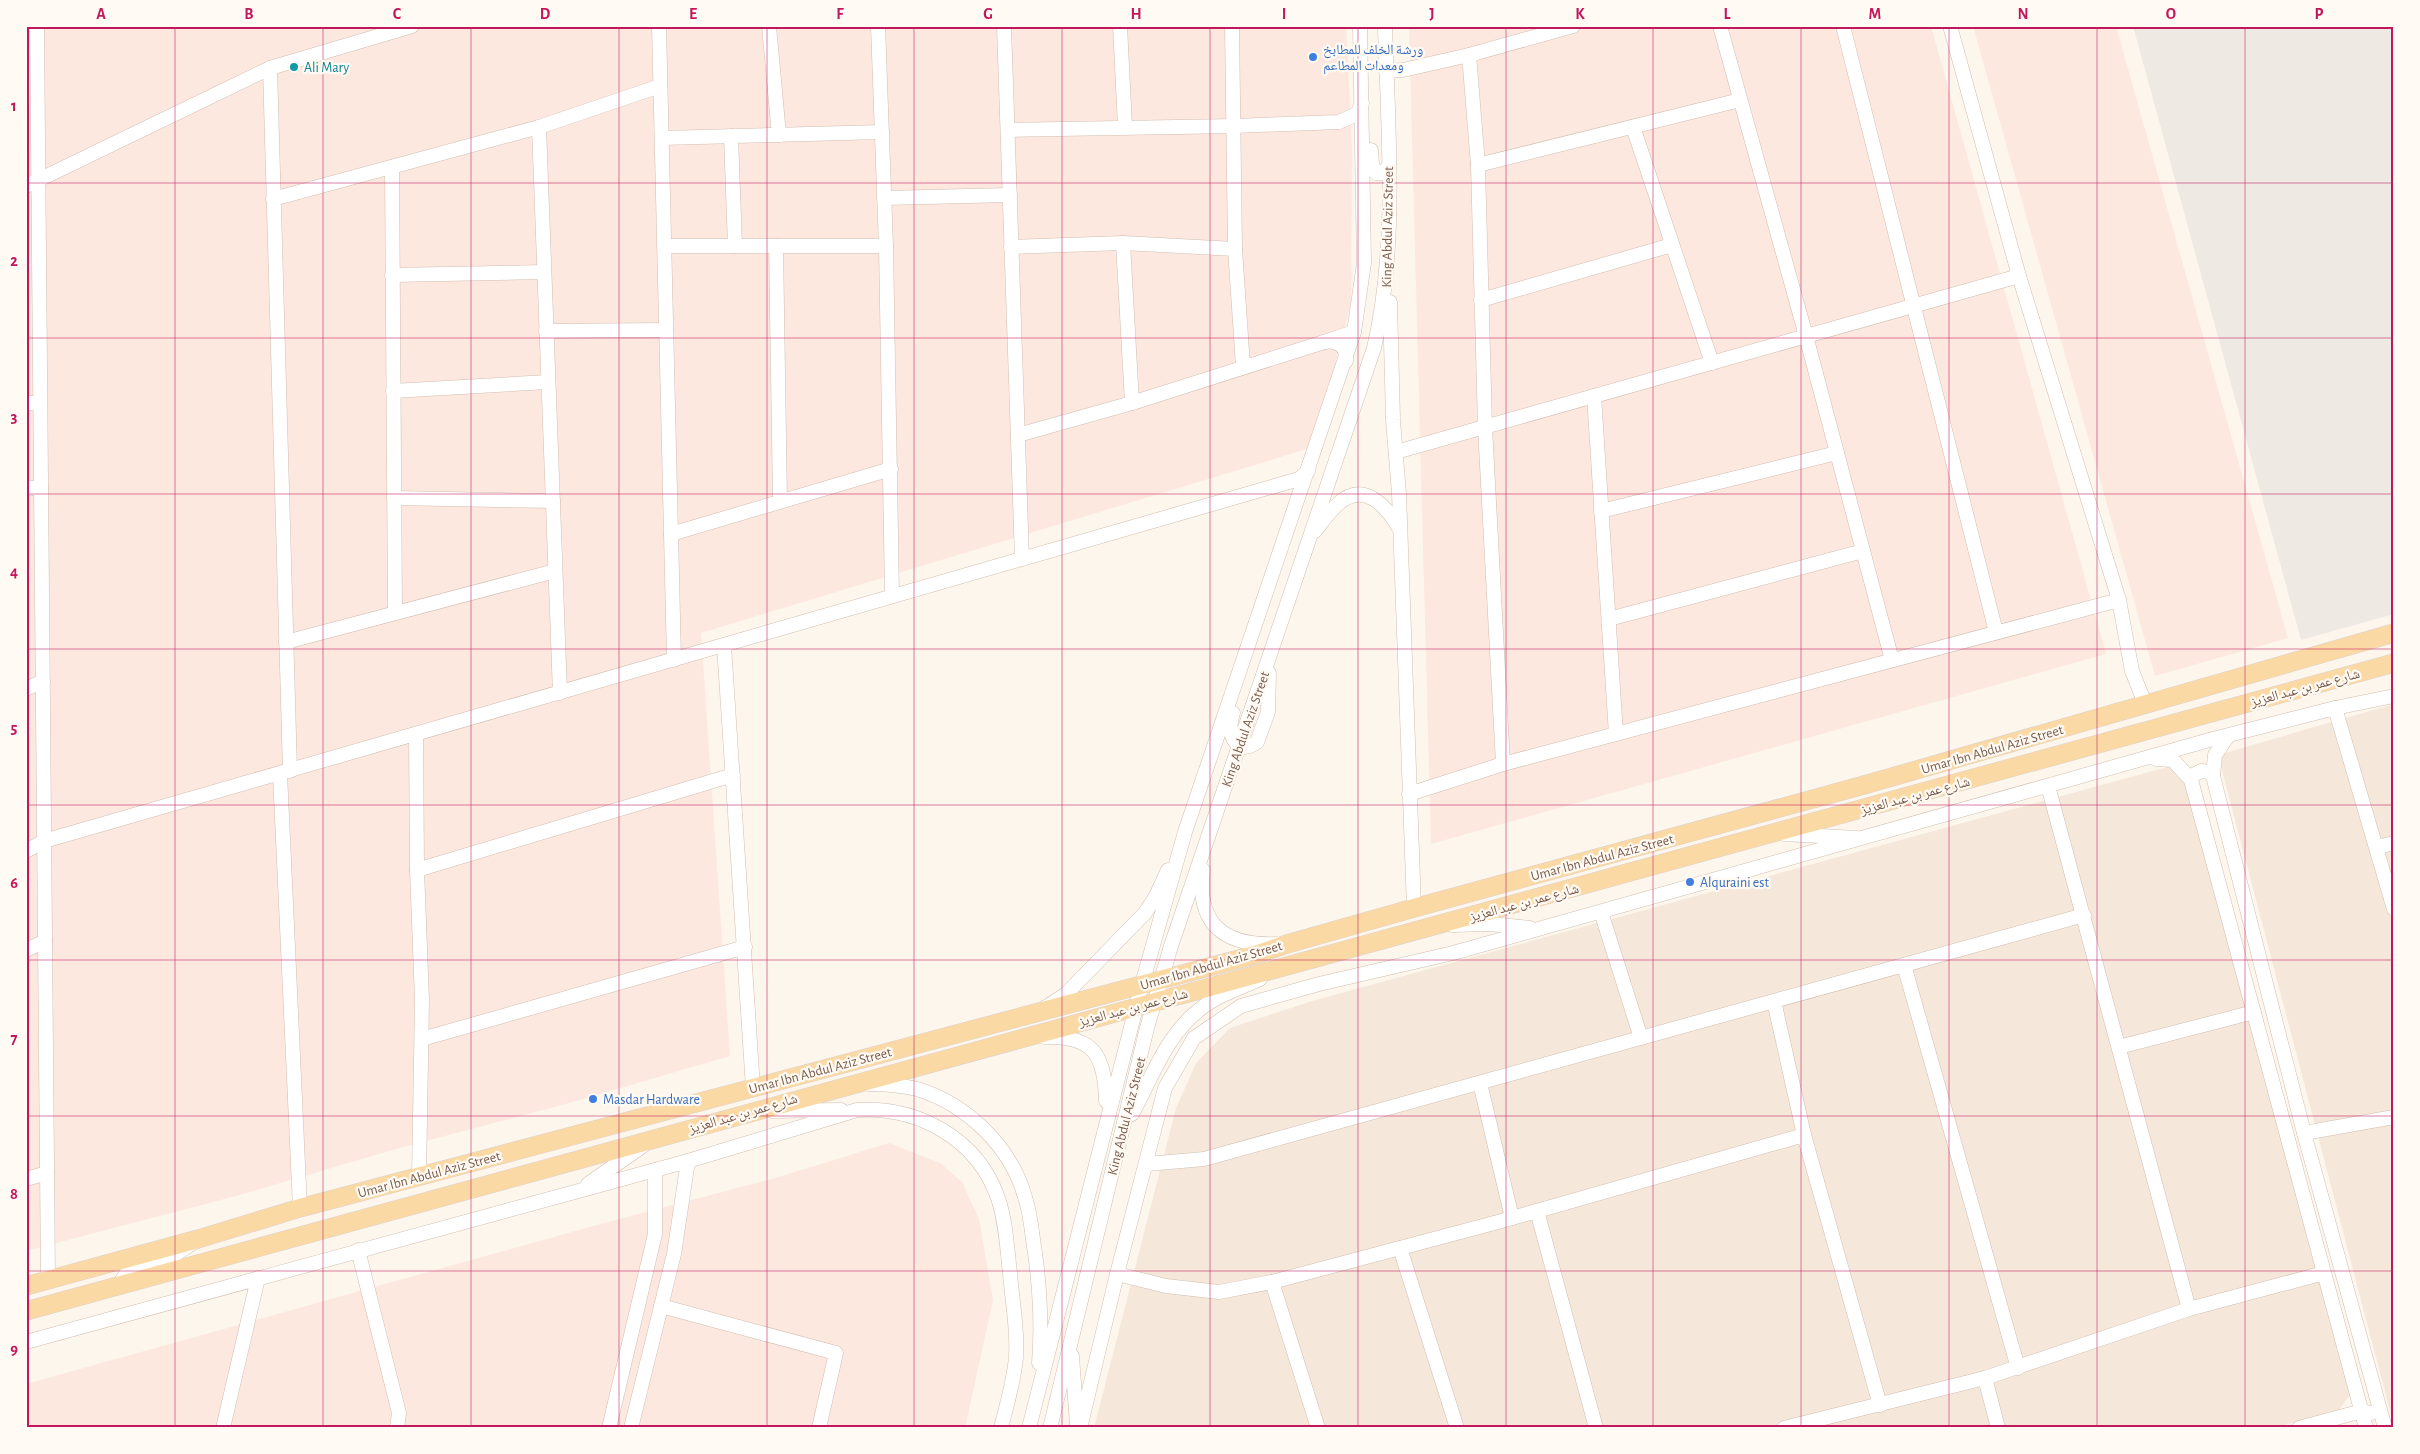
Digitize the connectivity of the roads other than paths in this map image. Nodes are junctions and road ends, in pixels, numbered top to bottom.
1 (37, 26) edge
2 (412, 26) edge
3 (659, 26) edge
4 (770, 26) edge
5 (878, 26) edge
6 (1004, 26) edge
7 (1120, 26) edge
8 (1232, 26) edge
9 (1360, 26) edge
10 (1385, 26) edge
11 (1573, 26) edge
12 (1720, 26) edge
13 (1843, 26) edge
14 (1950, 26) edge
15 (1360, 40) junction
16 (1468, 55) junction
17 (270, 68) junction
18 (1386, 71) junction
19 (32, 85) edge
20 (660, 86) junction
21 (1740, 100) junction
22 (1362, 103) junction
23 (1234, 126) junction
24 (539, 127) junction
25 (1125, 127) junction
26 (1633, 127) junction
27 (1008, 130) junction
28 (882, 132) junction
29 (779, 135) junction
30 (731, 136) junction
31 (662, 138) junction
32 (1388, 166) junction
33 (1478, 166) junction
34 (392, 167) junction
35 (39, 179) junction
36 (26, 186) edge
37 (1010, 194) junction
38 (884, 198) junction
39 (274, 199) junction
40 (1123, 243) junction
41 (1672, 245) junction
42 (664, 246) junction
43 (735, 246) junction
44 (776, 246) junction
45 (886, 246) junction
46 (1012, 247) junction
47 (1235, 249) junction
48 (1389, 252) junction
49 (544, 272) junction
50 (392, 275) junction
51 (2019, 276) junction
52 (1482, 300) junction
53 (1915, 306) junction
54 (666, 330) junction
55 (546, 331) junction
56 (1354, 332) junction
57 (1806, 336) junction
58 (1324, 342) junction
59 (1346, 362) junction
60 (1712, 363) junction
61 (1243, 366) junction
62 (548, 382) junction
63 (393, 391) junction
64 (1594, 396) junction
65 (33, 403) edge
66 (1132, 403) junction
67 (1485, 427) junction
68 (1018, 435) junction
69 (1396, 452) junction
70 (1838, 453) junction
71 (891, 469) junction
72 (1308, 470) junction
73 (26, 488) edge
74 (41, 488) junction
75 (1270, 488) junction
76 (394, 498) junction
77 (553, 501) junction
78 (780, 501) junction
79 (1601, 510) junction
80 (1292, 517) junction
81 (1401, 531) junction
82 (671, 534) junction
83 (1310, 537) junction
84 (1863, 551) junction
85 (1022, 559) junction
86 (556, 571) junction
87 (1270, 583) junction
88 (892, 595) junction
89 (2119, 600) junction
90 (395, 613) junction
91 (1609, 619) junction
92 (1996, 632) junction
93 (2394, 633) edge
94 (286, 642) junction
95 (724, 645) junction
96 (674, 660) junction
97 (1892, 660) junction
98 (2394, 662) edge
99 (43, 681) junction
100 (26, 689) edge
101 (560, 693) junction
102 (2391, 696) edge
103 (2146, 706) junction
104 (2335, 708) junction
105 (1616, 734) junction
106 (416, 735) junction
107 (2228, 736) junction
108 (1240, 745) junction
109 (2145, 759) junction
110 (1503, 764) junction
111 (285, 772) junction
112 (733, 775) junction
113 (2213, 776) junction
114 (2192, 780) junction
115 (2048, 786) junction
116 (1409, 794) junction
117 (1185, 832) junction
118 (1775, 833) junction
119 (1862, 839) junction
120 (44, 841) junction
121 (2394, 843) edge
122 (2377, 847) junction
123 (1205, 848) junction
124 (26, 851) edge
125 (417, 870) junction
126 (1414, 908) junction
127 (2394, 909) edge
128 (1601, 912) junction
129 (2084, 915) junction
130 (1434, 926) junction
131 (1537, 929) junction
132 (45, 940) junction
133 (1287, 944) junction
134 (745, 947) junction
135 (26, 950) edge
136 (1296, 963) junction
137 (1904, 965) junction
138 (1162, 979) junction
139 (1142, 984) junction
140 (1155, 1001) junction
141 (1774, 1001) junction
142 (1136, 1006) junction
143 (1038, 1011) junction
144 (2254, 1012) junction
145 (1022, 1038) junction
146 (1641, 1038) junction
147 (422, 1039) junction
148 (2119, 1047) junction
149 (1480, 1083) junction
150 (850, 1084) junction
151 (753, 1088) junction
152 (856, 1110) junction
153 (751, 1111) junction
154 (1107, 1118) junction
155 (2394, 1118) edge
156 (684, 1130) junction
157 (1122, 1133) junction
158 (2304, 1133) junction
159 (1804, 1135) junction
160 (654, 1138) junction
161 (688, 1161) junction
162 (1147, 1164) junction
163 (655, 1170) junction
164 (47, 1173) junction
165 (419, 1177) junction
166 (26, 1179) edge
167 (581, 1189) junction
168 (300, 1208) junction
169 (1537, 1211) junction
170 (1512, 1218) junction
171 (198, 1239) junction
172 (1400, 1248) junction
173 (358, 1250) junction
174 (2324, 1273) junction
175 (1117, 1274) junction
176 (258, 1278) junction
177 (48, 1280) junction
178 (1272, 1282) junction
179 (121, 1284) junction
180 (26, 1286) edge
181 (661, 1306) junction
182 (2189, 1309) junction
183 (26, 1311) edge
184 (26, 1342) edge
185 (1071, 1342) junction
186 (2018, 1368) junction
187 (1985, 1378) junction
188 (1036, 1404) junction
189 (1880, 1405) junction
190 (2362, 1411) junction
191 (2383, 1421) edge
192 (223, 1428) edge
193 (397, 1428) edge
194 (609, 1428) edge
195 (630, 1428) edge
196 (819, 1428) edge
197 (1001, 1428) edge
198 (1030, 1428) edge
199 (1050, 1428) edge
200 (1079, 1428) edge
201 (1318, 1428) edge
202 (1457, 1428) edge
203 (1596, 1428) edge
204 (1784, 1428) edge
205 (1998, 1428) edge
206 (2300, 1428) edge
207 (2366, 1428) edge
208 (2371, 1428) edge

1 - 19 street
2 - 17 street
3 - 20 street
4 - 29 street
5 - 28 street
6 - 27 street
7 - 25 street
8 - 23 street
9 - 15 street, King Abdul Aziz Street
10 - 18 street, King Abdul Aziz Street
11 - 16 street
12 - 21 street
13 - 53 street
14 - 51 street
15 - 22 street, King Abdul Aziz Street
15 - 32 street
16 - 18 street
16 - 33 street
17 - 35 street
17 - 39 street
18 - 32 street, King Abdul Aziz Street
19 - 35 street
20 - 24 street
20 - 31 street
21 - 26 street
21 - 57 street
22 - 23 street
22 - 56 street, King Abdul Aziz Street
23 - 25 street
23 - 47 street
24 - 34 street
24 - 49 street
25 - 27 street
26 - 33 street
26 - 41 street
27 - 37 street
28 - 29 street
28 - 38 street
29 - 30 street
30 - 31 street
30 - 43 street
31 - 42 street
32 - 48 street, King Abdul Aziz Street
33 - 52 street
34 - 39 street
34 - 50 street
35 - 36 street
35 - 65 street
37 - 38 street
37 - 46 street
38 - 45 street
39 - 94 street
40 - 46 street
40 - 47 street
40 - 66 street
41 - 52 street
41 - 60 street
42 - 43 street
42 - 54 street
43 - 44 street
44 - 45 street
44 - 78 street
45 - 71 street
46 - 68 street
47 - 61 street
48 - 69 street
48 - 83 street, King Abdul Aziz Street
49 - 50 street
49 - 55 street
50 - 63 street
51 - 53 street
51 - 89 street
52 - 67 street
53 - 57 street
53 - 92 street
54 - 55 street
54 - 82 street
55 - 62 street
56 - 58 street
56 - 59 street, King Abdul Aziz Street
57 - 60 street
57 - 70 street
58 - 59 street
58 - 61 street
59 - 72 street, King Abdul Aziz Street
60 - 64 street
61 - 66 street
62 - 63 street
62 - 77 street
63 - 76 street
64 - 67 street
64 - 79 street
65 - 74 street
66 - 68 street
67 - 69 street
67 - 110 street
68 - 85 street
69 - 81 street
70 - 79 street
70 - 84 street
71 - 78 street
71 - 88 street
72 - 75 street
72 - 80 street, King Abdul Aziz Street
73 - 74 street
74 - 99 street
75 - 80 street
75 - 85 street
76 - 77 street
76 - 90 street
77 - 86 street
78 - 82 street
79 - 91 street
80 - 87 street, King Abdul Aziz Street
81 - 83 street
81 - 116 street
82 - 96 street
83 - 108 street, King Abdul Aziz Street
84 - 91 street
84 - 97 street
85 - 88 street
86 - 90 street
86 - 101 street
87 - 108 street
87 - 117 street, King Abdul Aziz Street
88 - 95 street
89 - 92 street
89 - 103 street
90 - 94 street
91 - 105 street
92 - 97 street
93 - 103 main road, Umar Ibn Abdul Aziz Street
94 - 111 street
95 - 96 street
95 - 112 street
96 - 101 street
97 - 105 street
98 - 118 main road, شارع عمر بن عبد العزيز
99 - 100 street
99 - 120 street
101 - 106 street
102 - 104 street
103 - 126 main road, Umar Ibn Abdul Aziz Street
104 - 107 street
104 - 122 street
105 - 110 street
106 - 111 street
106 - 125 street
107 - 109 street
107 - 113 street
108 - 123 street, King Abdul Aziz Street
109 - 114 street
109 - 115 street
110 - 116 street
111 - 120 street
111 - 168 street
112 - 125 street
112 - 134 street
113 - 114 street
113 - 158 street
114 - 144 street
115 - 119 street
115 - 129 street
116 - 126 street
117 - 139 street, King Abdul Aziz Street
117 - 143 street
118 - 119 street
118 - 130 main road, شارع عمر بن عبد العزيز
119 - 128 street
120 - 124 street
120 - 132 street
121 - 122 street
122 - 127 street
123 - 133 street
123 - 138 street, King Abdul Aziz Street
125 - 147 street
126 - 133 main road, Umar Ibn Abdul Aziz Street
128 - 131 street
128 - 146 street
129 - 137 street
129 - 148 street
130 - 131 street
130 - 136 main road, شارع عمر بن عبد العزيز
131 - 162 street
132 - 135 street
132 - 164 street
133 - 138 main road, Umar Ibn Abdul Aziz Street
134 - 147 street
134 - 151 street
136 - 140 main road, شارع عمر بن عبد العزيز
136 - 157 street
137 - 141 street
137 - 186 street
138 - 139 main road, Umar Ibn Abdul Aziz Street
138 - 140 street, King Abdul Aziz Street
139 - 142 street, King Abdul Aziz Street
139 - 143 main road, Umar Ibn Abdul Aziz Street
140 - 142 main road, شارع عمر بن عبد العزيز
140 - 157 street, King Abdul Aziz Street
141 - 146 street
141 - 159 street
142 - 145 main road, شارع عمر بن عبد العزيز
142 - 154 street, King Abdul Aziz Street
143 - 151 main road, Umar Ibn Abdul Aziz Street
144 - 148 street
144 - 174 street
145 - 150 main road, شارع عمر بن عبد العزيز
145 - 154 street
146 - 149 street
147 - 165 street
148 - 182 street
149 - 162 street
149 - 170 street
150 - 153 main road, شارع عمر بن عبد العزيز
150 - 188 street
151 - 156 main road
151 - 165 main road, Umar Ibn Abdul Aziz Street
152 - 153 street
152 - 161 street
152 - 197 street
153 - 156 main road, شارع عمر بن عبد العزيز
154 - 188 street, King Abdul Aziz Street
155 - 158 street
156 - 160 main road, شارع عمر بن عبد العزيز
157 - 185 street, King Abdul Aziz Street
158 - 191 street
159 - 169 street
159 - 189 street
160 - 167 street
160 - 179 main road, Umar Ibn Abdul Aziz Street
161 - 163 street
161 - 181 street
162 - 175 street
163 - 167 street
163 - 194 street
164 - 166 street
164 - 177 street
165 - 168 main road, Umar Ibn Abdul Aziz Street
167 - 173 street
168 - 171 main road, Umar Ibn Abdul Aziz Street
169 - 170 street
169 - 203 street
170 - 172 street
171 - 177 main road, Umar Ibn Abdul Aziz Street
171 - 179 street
172 - 178 street
172 - 202 street
173 - 176 street
173 - 193 street
174 - 182 street
174 - 190 street
175 - 178 street
175 - 200 street
176 - 184 street
176 - 192 street
177 - 180 main road, Umar Ibn Abdul Aziz Street
178 - 201 street
179 - 183 main road, Umar Ibn Abdul Aziz Street
181 - 195 street
181 - 196 street
182 - 186 street
185 - 199 street, King Abdul Aziz Street
185 - 200 street
186 - 187 street
187 - 189 street
187 - 205 street
188 - 198 street, King Abdul Aziz Street
189 - 204 street
190 - 191 street
190 - 206 street
190 - 207 street
191 - 208 street

